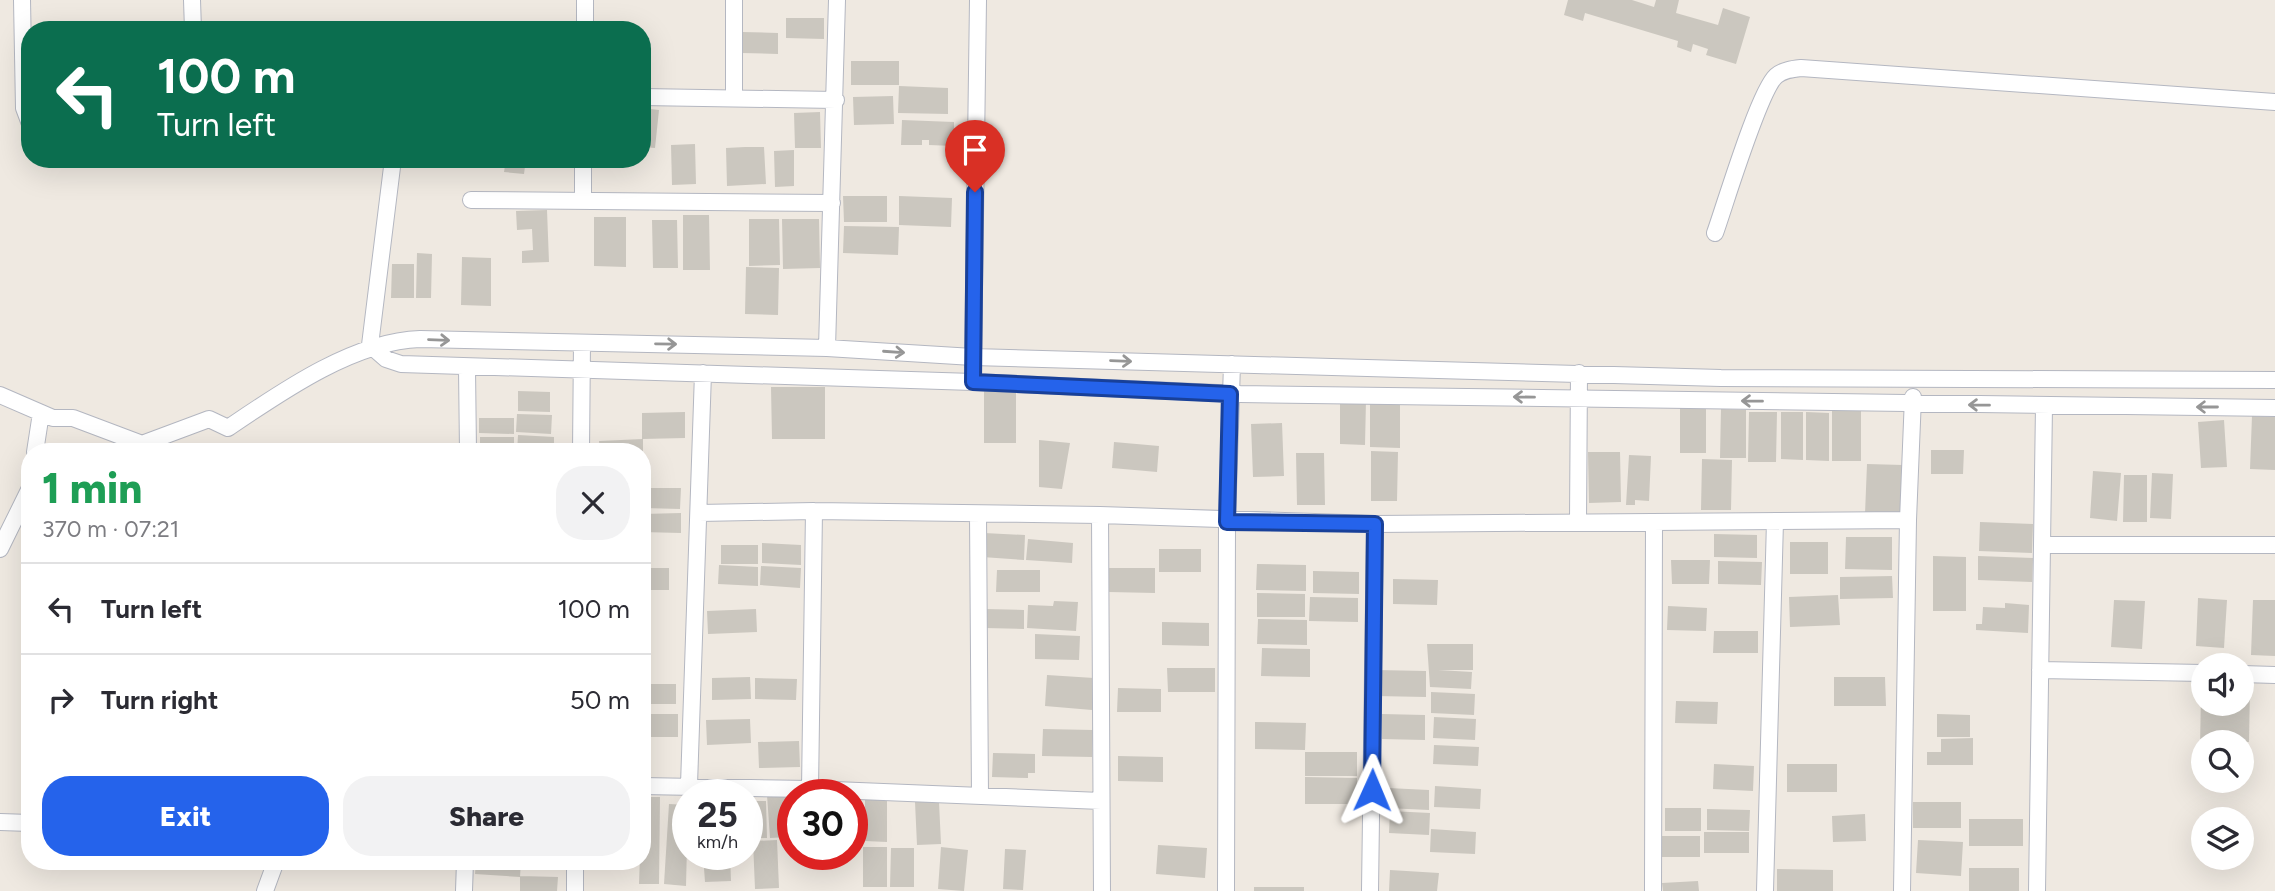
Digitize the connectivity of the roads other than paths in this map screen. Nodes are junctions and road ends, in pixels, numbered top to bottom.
1 (22, 0) edge
2 (192, 0) edge
3 (585, 0) edge
4 (734, 0) edge
5 (837, 0) edge
6 (978, 0) edge
7 (22, 21) edge
8 (193, 21) edge
9 (585, 21) edge
10 (651, 97) edge
11 (734, 97) junction
12 (836, 100) junction
13 (2275, 102) edge
14 (392, 168) edge
15 (583, 168) edge
16 (471, 200) dead end
17 (583, 200) junction
18 (832, 204) junction
19 (1715, 233) dead end
20 (582, 343) junction
21 (372, 348) junction
22 (827, 348) junction
23 (973, 357) junction
24 (1232, 364) junction
25 (467, 368) junction
26 (582, 370) junction
27 (703, 373) junction
28 (1578, 373) junction
29 (1915, 380) junction
30 (2275, 380) edge
31 (973, 382) junction
32 (1230, 394) junction
33 (0, 395) edge
34 (1578, 398) junction
35 (1913, 404) junction
36 (2044, 406) junction
37 (2275, 408) edge
38 (41, 413) junction
39 (36, 443) edge
40 (139, 443) edge
41 (145, 443) edge
42 (467, 443) edge
43 (581, 443) edge
44 (21, 506) edge
45 (814, 511) junction
46 (699, 513) junction
47 (978, 515) junction
48 (1100, 515) junction
49 (1908, 520) junction
50 (1578, 521) junction
51 (1774, 521) junction
52 (1227, 522) junction
53 (1654, 522) junction
54 (1375, 524) junction
55 (2042, 545) junction
56 (2275, 545) edge
57 (0, 549) edge
58 (2040, 670) junction
59 (2191, 673) edge
60 (2254, 674) edge
61 (2275, 675) edge
62 (690, 779) edge
63 (810, 779) edge
64 (672, 785) edge
65 (651, 786) edge
66 (868, 791) edge
67 (980, 796) junction
68 (1101, 801) junction
69 (0, 821) edge
70 (21, 822) edge
71 (273, 870) edge
72 (465, 870) edge
73 (575, 870) edge
74 (265, 891) edge
75 (464, 891) edge
76 (575, 891) edge
77 (1102, 891) edge
78 (1226, 891) edge
79 (1370, 891) edge
80 (1653, 891) edge
81 (1765, 891) edge
82 (1902, 891) edge
83 (2037, 891) edge

1 - 7 street
2 - 8 street
3 - 9 street
4 - 11 street
5 - 12 street
6 - 23 street
10 - 11 street
11 - 12 street
12 - 18 street
13 - 19 street
14 - 21 street
15 - 17 street
16 - 17 street
17 - 18 street
18 - 22 street
21 -> 20 street
20 -> 22 street
20 - 26 street
21 - 25 street
21 - 41 street
22 -> 23 street
23 -> 24 street
23 - 31 street
24 - 28 street
24 - 32 street
25 - 26 street
25 - 42 street
26 - 27 street
26 - 43 street
27 - 31 street
27 - 46 street
28 - 29 street
28 - 34 street
29 - 30 street
29 - 35 street
31 - 32 street
34 -> 32 street
32 - 52 street
33 - 38 street
35 -> 34 street
34 - 50 street
36 -> 35 street
35 - 49 street
37 -> 36 street
36 - 55 street
38 - 39 street
38 - 40 street
44 - 57 street
45 - 46 street
45 - 47 street
45 - 63 street
46 - 62 street
47 - 48 street
47 - 67 street
48 - 52 street
48 - 68 street
49 - 51 street
49 - 82 street
50 - 53 street
50 - 54 street
51 - 53 street
51 - 81 street
52 - 54 street
52 - 78 street
53 - 80 street
54 - 79 street
55 - 56 street
55 - 58 street
58 - 59 street
58 - 83 street
60 - 61 street
64 - 65 street
66 - 67 street
67 - 68 street
68 - 77 street
69 - 70 street
71 - 74 street
72 - 75 street
73 - 76 street

